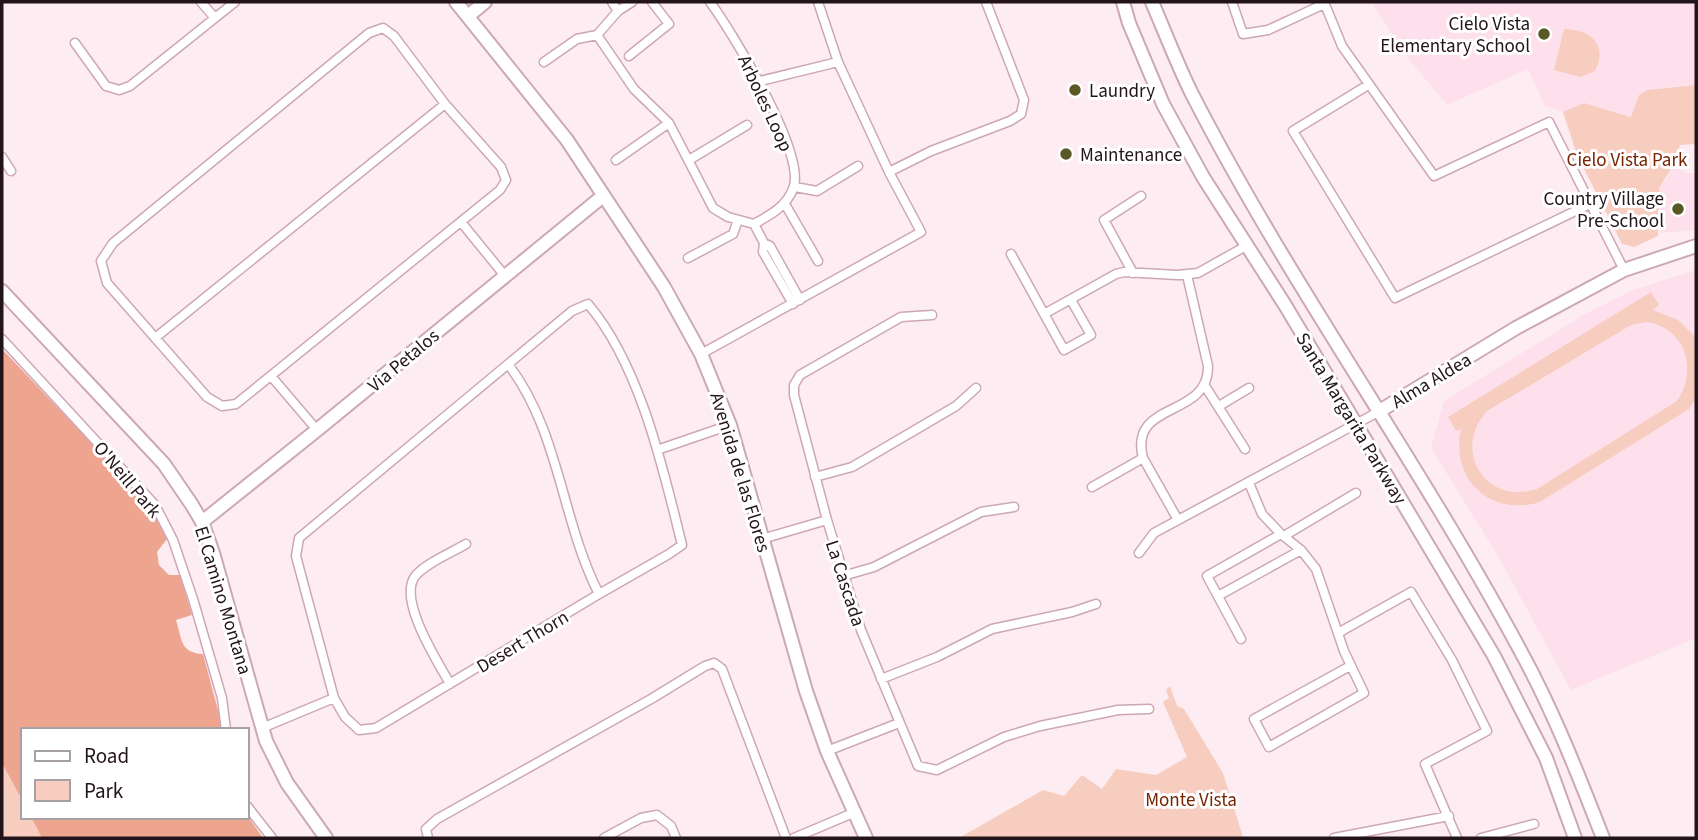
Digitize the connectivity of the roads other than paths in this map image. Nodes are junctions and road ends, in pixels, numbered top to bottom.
1 (201, 2) edge
2 (235, 2) edge
3 (456, 2) edge
4 (485, 2) edge
5 (612, 2) edge
6 (632, 2) edge
7 (652, 2) edge
8 (710, 2) edge
9 (818, 2) edge
10 (986, 2) edge
11 (1123, 2) edge
12 (1152, 2) edge
13 (1232, 2) edge
14 (1324, 3) edge
15 (618, 12) junction
16 (468, 16) junction
17 (215, 18) junction
18 (597, 35) junction
19 (75, 43) dead end
20 (629, 56) dead end
21 (544, 62) dead end
22 (838, 62) junction
23 (760, 81) junction
24 (1368, 85) junction
25 (445, 104) junction
26 (669, 123) junction
27 (747, 125) dead end
28 (2, 157) edge
29 (616, 160) dead end
30 (689, 160) junction
31 (858, 166) dead end
32 (11, 171) dead end
33 (889, 172) junction
34 (795, 187) junction
35 (603, 196) junction
36 (1141, 196) dead end
37 (785, 204) junction
38 (1592, 204) junction
39 (738, 220) junction
40 (461, 222) junction
41 (754, 224) junction
42 (1246, 246) junction
43 (1696, 246) edge
44 (1011, 254) dead end
45 (688, 258) dead end
46 (818, 261) dead end
47 (1624, 270) junction
48 (1133, 273) junction
49 (1187, 275) junction
50 (505, 276) junction
51 (2, 291) edge
52 (1071, 300) junction
53 (796, 302) junction
54 (1044, 314) junction
55 (932, 315) dead end
56 (2, 338) edge
57 (155, 338) junction
58 (701, 354) junction
59 (508, 364) junction
60 (271, 376) junction
61 (1205, 386) junction
62 (976, 388) dead end
63 (1249, 388) dead end
64 (1219, 406) junction
65 (1378, 412) junction
66 (1355, 424) junction
67 (730, 425) junction
68 (317, 430) junction
69 (1245, 449) dead end
70 (657, 450) junction
71 (1143, 458) junction
72 (815, 477) junction
73 (1249, 484) junction
74 (1092, 487) dead end
75 (1356, 493) dead end
76 (1014, 507) dead end
77 (827, 520) junction
78 (1178, 520) junction
79 (202, 522) junction
80 (1282, 535) junction
81 (762, 539) junction
82 (466, 544) dead end
83 (1301, 550) junction
84 (1139, 553) dead end
85 (843, 576) junction
86 (599, 594) junction
87 (1218, 596) junction
88 (1096, 604) dead end
89 (1338, 633) junction
90 (1241, 639) dead end
91 (1350, 666) junction
92 (881, 679) junction
93 (450, 684) junction
94 (334, 698) junction
95 (1149, 709) dead end
96 (899, 723) junction
97 (226, 728) edge
98 (262, 728) junction
99 (827, 751) junction
100 (248, 807) edge
101 (853, 813) junction
102 (1448, 816) junction
103 (1534, 824) dead end
104 (427, 834) edge
105 (272, 838) edge
106 (326, 838) edge
107 (604, 838) edge
108 (676, 838) edge
109 (786, 838) edge
110 (794, 838) edge
111 (866, 838) edge
112 (1334, 838) edge
113 (1457, 838) edge
114 (1480, 838) edge
115 (1574, 838) edge
116 (1603, 838) edge

1 - 17 street
2 - 17 street
3 - 16 main road, Avenida de las Flores
4 - 16 main road
5 - 15 street
6 - 15 street
7 - 20 street
8 - 23 street, Arboles Loop
9 - 22 street
10 - 33 street
11 - 42 main road, Santa Margarita Parkway
12 - 65 main road, Santa Margarita Parkway
13 - 14 street
14 - 24 street
15 - 18 street
16 - 35 main road, Avenida de las Flores
17 - 19 street
18 - 21 street
18 - 26 street
22 - 23 street
22 - 33 street
23 - 34 street, Arboles Loop
24 - 38 street
24 - 38 street
25 - 40 street
25 - 57 street
25 - 57 street
26 - 29 street
26 - 30 street
27 - 30 street
28 - 32 street
30 - 39 street
31 - 34 street
33 - 53 street
34 - 37 street
35 - 50 main road, Via Petalos
35 - 58 main road, Avenida de las Flores
36 - 48 street
37 - 41 street
37 - 46 street
38 - 47 street
39 - 41 street
39 - 45 street
40 - 50 street
40 - 60 street
41 - 53 street
42 - 49 street
42 - 66 main road, Santa Margarita Parkway
43 - 47 main road, Alma Aldea
44 - 54 street
47 - 65 main road, Alma Aldea
48 - 49 street
48 - 52 street
49 - 61 street
50 - 68 main road, Via Petalos
51 - 79 main road, El Camino Montana
52 - 54 street
52 - 54 street
53 - 58 street
55 - 72 street, La Cascada
56 - 97 street, O'Neill Park
57 - 60 street
58 - 67 main road, Avenida de las Flores
59 - 70 street
59 - 86 street
59 - 94 street
60 - 68 street
61 - 64 street
61 - 71 street
62 - 72 street
63 - 64 street
64 - 69 street
65 - 66 street, Alma Aldea
65 - 116 main road, Santa Margarita Parkway
66 - 73 street, Alma Aldea
66 - 115 main road, Santa Margarita Parkway
67 - 70 street
67 - 81 main road, Avenida de las Flores
68 - 79 main road, Via Petalos
70 - 86 street, Desert Thorn
71 - 74 street
71 - 78 street
72 - 77 street, La Cascada
73 - 78 street, Alma Aldea
73 - 80 street
75 - 80 street
76 - 85 street
77 - 81 street
77 - 85 street, La Cascada
78 - 84 street, Alma Aldea
79 - 98 main road, El Camino Montana
80 - 83 street
80 - 87 street
81 - 99 main road, Avenida de las Flores
82 - 93 street
83 - 87 street
83 - 89 street
85 - 92 street, La Cascada
86 - 93 street, Desert Thorn
87 - 90 street
88 - 92 street
89 - 91 street
89 - 102 street
91 - 91 street
92 - 96 street, La Cascada
93 - 94 street, Desert Thorn
94 - 98 street
95 - 96 street, La Cascada
96 - 99 street
98 - 106 main road, El Camino Montana
99 - 101 main road, Avenida de las Flores
100 - 105 street
101 - 110 street
101 - 111 main road, Avenida de las Flores
102 - 112 street
102 - 113 street
103 - 114 street
104 - 109 street
107 - 108 street

